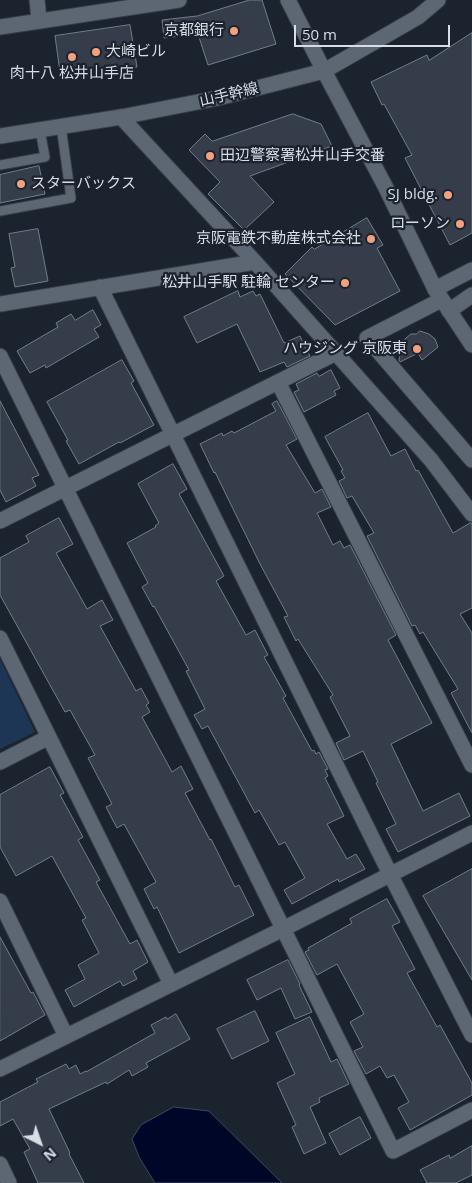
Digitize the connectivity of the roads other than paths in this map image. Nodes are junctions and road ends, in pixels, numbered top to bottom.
1 (37, 0) edge
2 (179, 0) edge
3 (288, 0) edge
4 (438, 0) edge
5 (138, 3) edge
6 (39, 20) junction
7 (0, 27) edge
8 (324, 71) junction
9 (121, 117) junction
10 (61, 126) junction
11 (40, 130) junction
12 (0, 136) edge
13 (0, 165) edge
14 (0, 211) edge
15 (255, 262) junction
16 (472, 270) edge
17 (100, 287) junction
18 (472, 295) edge
19 (442, 300) junction
20 (0, 304) edge
21 (472, 345) edge
22 (336, 353) junction
23 (0, 356) edge
24 (278, 382) junction
25 (174, 434) junction
26 (472, 460) edge
27 (64, 488) junction
28 (472, 514) edge
29 (0, 521) edge
30 (0, 638) edge
31 (49, 737) junction
32 (0, 762) edge
33 (472, 766) edge
34 (472, 833) edge
35 (390, 874) junction
36 (0, 901) edge
37 (283, 929) junction
38 (171, 984) junction
39 (472, 1035) edge
40 (66, 1036) junction
41 (0, 1069) edge
42 (472, 1110) edge
43 (0, 1164) edge
44 (10, 1183) edge

1 - 6 street
2 - 5 street
3 - 8 street
4 - 8 street, 山手幹線
5 - 6 street
6 - 7 street
8 - 9 street, 山手幹線
8 - 19 street
9 - 10 street, 山手幹線
9 - 15 street
10 - 11 street, 山手幹線
10 - 14 lane
11 - 12 street, 山手幹線
11 - 13 lane
15 - 17 street
15 - 22 street
16 - 19 street
17 - 20 street
17 - 25 street
18 - 19 street
19 - 21 street
19 - 26 street
22 - 24 street
22 - 28 street
23 - 27 street
24 - 25 street
24 - 33 street
25 - 27 street
25 - 35 street
27 - 29 street
27 - 37 street
30 - 31 street
31 - 32 street
31 - 38 street
34 - 35 street
35 - 37 street
35 - 39 street
36 - 40 street
37 - 38 street
37 - 42 street
38 - 40 street
40 - 41 street
43 - 44 street

